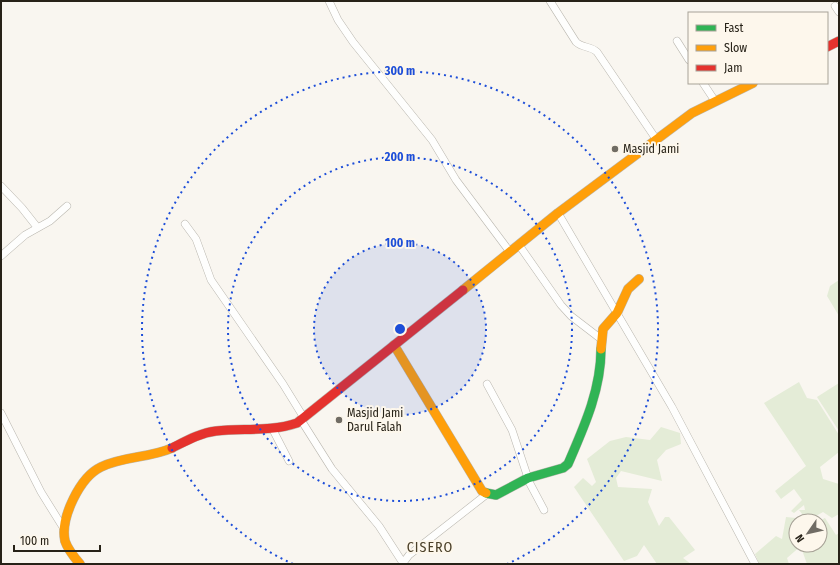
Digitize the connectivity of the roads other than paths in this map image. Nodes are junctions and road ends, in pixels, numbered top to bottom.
1 (329, 1) edge
2 (550, 1) edge
3 (677, 41) dead end
4 (839, 41) edge
5 (828, 46) edge
6 (688, 58) edge
7 (705, 84) edge
8 (751, 84) edge
9 (715, 101) junction
10 (656, 139) junction
11 (1, 186) edge
12 (67, 206) dead end
13 (558, 213) junction
14 (186, 224) dead end
15 (38, 227) junction
16 (519, 245) junction
17 (510, 252) junction
18 (1, 256) edge
19 (639, 278) dead end
20 (617, 313) junction
21 (601, 339) junction
22 (394, 345) junction
23 (487, 384) dead end
24 (2, 417) edge
25 (302, 419) junction
26 (273, 430) junction
27 (289, 461) dead end
28 (528, 478) junction
29 (487, 494) junction
30 (544, 510) dead end
31 (64, 529) junction
32 (402, 563) edge
33 (80, 564) edge
34 (755, 564) edge

1 - 17 street
2 - 10 street
3 - 6 street
4 - 5 main road
7 - 9 street
8 - 9 main road
9 - 10 main road
10 - 13 main road
11 - 15 street
12 - 15 street
13 - 16 main road
13 - 20 street
14 - 25 street
15 - 18 street
16 - 17 main road
16 - 21 street
17 - 22 main road
19 - 20 main road
20 - 21 main road
20 - 34 street
21 - 28 main road
22 - 25 main road
22 - 29 main road
23 - 28 street
24 - 31 street
25 - 26 main road
25 - 32 street
26 - 27 street
26 - 31 main road
28 - 29 main road
28 - 30 street
29 - 32 street
31 - 33 main road

